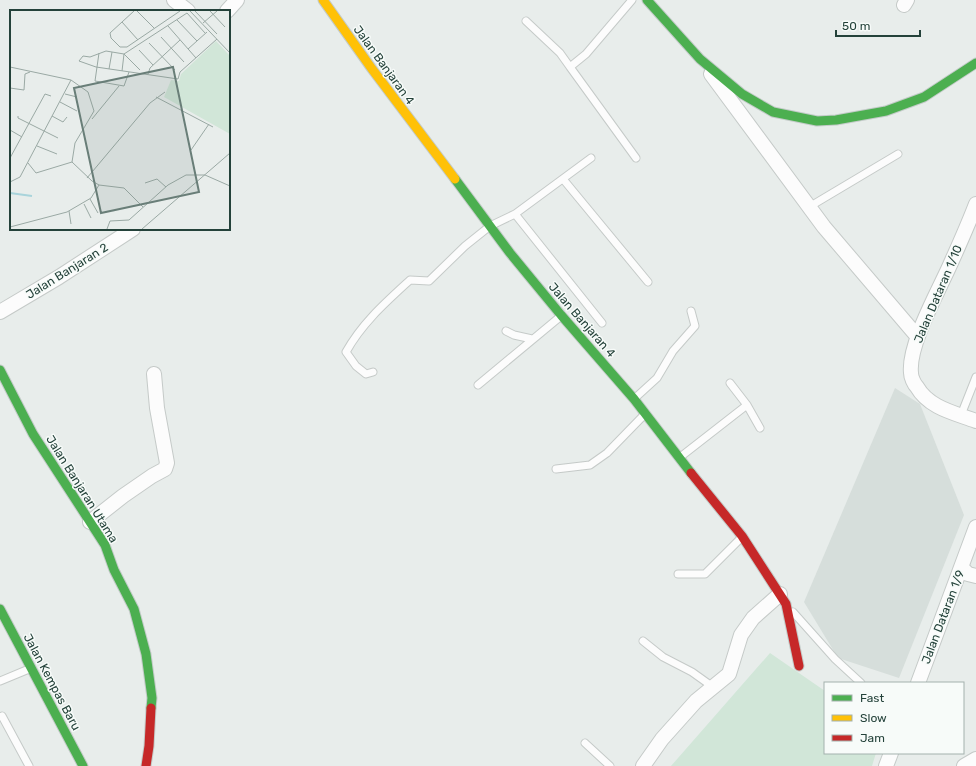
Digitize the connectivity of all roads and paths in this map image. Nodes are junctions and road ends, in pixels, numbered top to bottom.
1 (174, 0) edge
2 (237, 0) edge
3 (323, 0) edge
4 (632, 0) edge
5 (647, 0) edge
6 (187, 10) edge
7 (228, 10) edge
8 (526, 21) dead end
9 (700, 59) junction
10 (976, 63) edge
11 (570, 67) junction
12 (898, 154) dead end
13 (591, 158) dead end
14 (636, 158) dead end
15 (563, 179) junction
16 (976, 204) edge
17 (809, 207) junction
18 (515, 214) junction
19 (490, 226) junction
20 (131, 230) edge
21 (648, 282) dead end
22 (691, 311) dead end
23 (0, 312) edge
24 (561, 315) junction
25 (602, 323) dead end
26 (506, 331) dead end
27 (917, 336) junction
28 (532, 339) junction
29 (0, 370) edge
30 (373, 372) dead end
31 (154, 374) dead end
32 (976, 377) edge
33 (730, 383) dead end
34 (478, 385) dead end
35 (634, 399) junction
36 (746, 405) junction
37 (646, 413) junction
38 (961, 415) junction
39 (976, 421) edge
40 (760, 428) dead end
41 (679, 458) junction
42 (556, 470) dead end
43 (90, 522) junction
44 (976, 527) edge
45 (742, 536) junction
46 (962, 568) junction
47 (678, 574) dead end
48 (976, 576) edge
49 (783, 599) junction
50 (0, 608) edge
51 (643, 641) dead end
52 (799, 666) dead end
53 (31, 668) junction
54 (0, 682) edge
55 (860, 682) edge
56 (918, 682) edge
57 (713, 687) junction
58 (2, 716) dead end
59 (585, 743) dead end
60 (891, 754) edge
61 (976, 759) edge
62 (29, 766) edge
63 (83, 766) edge
64 (146, 766) edge
65 (610, 766) edge
66 (643, 766) edge
67 (886, 766) edge
68 (964, 766) edge

1 - 6 street
2 - 7 street
3 - 19 street, Jalan Banjaran 4
4 - 11 lane
5 - 9 street
8 - 11 lane
9 - 10 street
9 - 17 street
11 - 14 lane
12 - 17 lane
13 - 15 lane
15 - 18 lane
15 - 21 lane
16 - 27 street, Jalan Dataran 1/10
17 - 27 street
18 - 19 lane
18 - 25 lane
19 - 24 street, Jalan Banjaran 4
19 - 30 lane
20 - 23 street, Jalan Banjaran 2
22 - 35 lane
24 - 28 lane
24 - 35 street, Jalan Banjaran 4
26 - 28 lane
27 - 38 street, Jalan Dataran 1/10
28 - 34 lane
29 - 43 street, Jalan Banjaran Utama
31 - 43 street
32 - 38 lane
33 - 36 lane
35 - 37 street, Jalan Banjaran 4
36 - 40 lane
36 - 41 lane
37 - 41 street, Jalan Banjaran 4
37 - 42 lane
38 - 39 street, Jalan Dataran 1/10
41 - 45 street, Jalan Banjaran 4
43 - 64 street, Jalan Banjaran Utama
44 - 46 street, Jalan Dataran 1/9
45 - 47 lane
45 - 49 street, Jalan Banjaran 4
46 - 48 street
46 - 56 street, Jalan Dataran 1/9
49 - 52 street, Jalan Banjaran 4
49 - 55 lane
49 - 57 street
50 - 53 street, Jalan Kempas Baru
51 - 57 lane
53 - 54 lane
53 - 63 street, Jalan Kempas Baru
57 - 66 street
58 - 62 lane
59 - 65 lane
60 - 67 street
61 - 68 street

